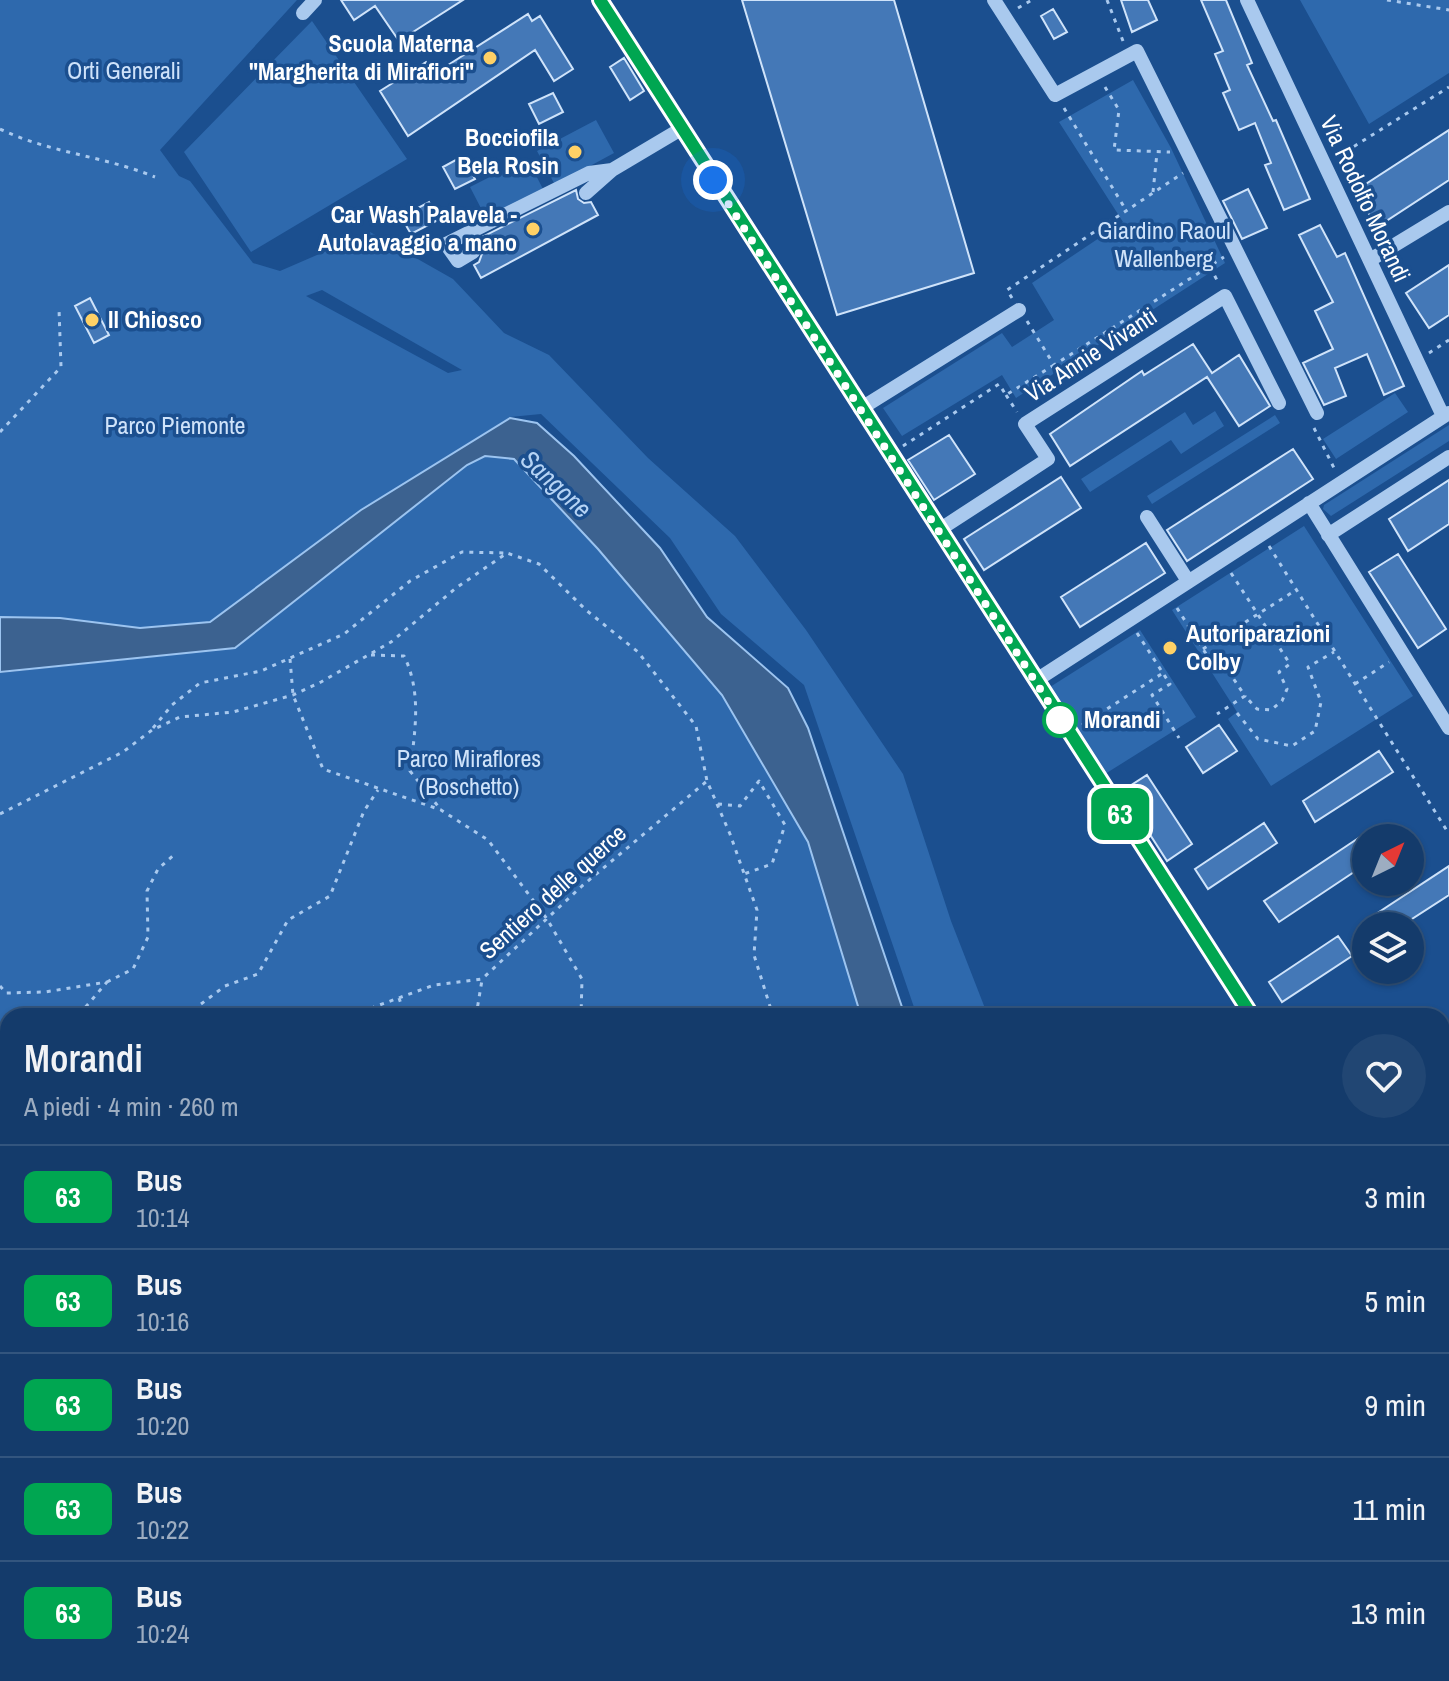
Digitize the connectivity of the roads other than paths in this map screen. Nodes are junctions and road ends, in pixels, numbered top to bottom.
1 (315, 0) edge
2 (600, 0) edge
3 (994, 0) edge
4 (1247, 0) edge
5 (303, 13) dead end
6 (681, 129) junction
7 (612, 170) junction
8 (586, 193) dead end
9 (1449, 212) edge
10 (473, 252) dead end
11 (1370, 260) junction
12 (1019, 310) road end
13 (1279, 403) dead end
14 (860, 409) junction
15 (1317, 413) dead end
16 (1446, 414) edge
17 (1449, 457) edge
18 (1309, 503) junction
19 (1147, 517) dead end
20 (939, 530) junction
21 (1328, 535) junction
22 (1188, 581) junction
23 (1035, 681) junction
24 (1449, 728) edge
25 (1247, 1008) edge

1 - 5 street
2 - 6 street
3 - 15 street
4 - 11 street, Via Rodolfo Morandi
6 - 7 street
6 - 14 street
7 - 8 street
7 - 10 street
9 - 11 street
11 - 16 street, Via Rodolfo Morandi
12 - 14 street
13 - 20 street, Via Annie Vivanti
14 - 20 street
16 - 18 street, Via Rodolfo Morandi
17 - 21 street
18 - 21 street
18 - 22 street, Via Rodolfo Morandi
19 - 22 street
20 - 23 street
21 - 24 street
22 - 23 street, Via Rodolfo Morandi
23 - 25 street

